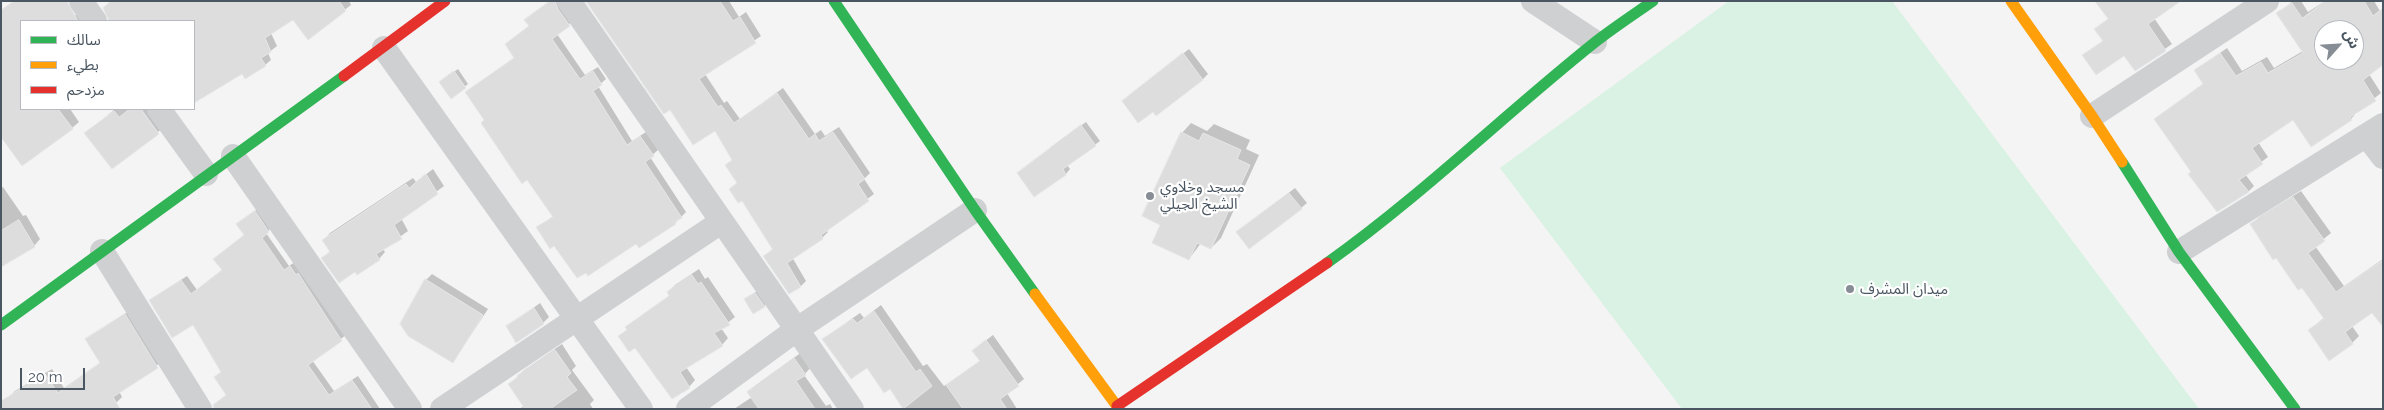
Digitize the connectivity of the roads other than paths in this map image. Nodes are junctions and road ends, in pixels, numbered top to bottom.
1 (445, 1) edge
2 (569, 1) edge
3 (834, 1) edge
4 (1533, 1) edge
5 (1653, 1) edge
6 (2011, 1) edge
7 (2259, 4) edge
8 (1595, 42) junction
9 (384, 48) junction
10 (160, 110) edge
11 (2092, 116) junction
12 (2375, 130) edge
13 (233, 156) junction
14 (2383, 157) edge
15 (206, 174) junction
16 (975, 210) junction
17 (721, 222) junction
18 (102, 251) junction
19 (2178, 252) junction
20 (577, 319) junction
21 (1, 324) edge
22 (796, 330) junction
23 (1118, 407) edge
24 (200, 409) edge
25 (410, 409) edge
26 (442, 409) edge
27 (641, 409) edge
28 (688, 409) edge
29 (852, 409) edge
30 (2295, 409) edge

1 - 9 street
2 - 17 street
3 - 16 street
4 - 8 street
5 - 8 street
6 - 11 street
7 - 11 street
8 - 23 street
9 - 13 street
9 - 20 street
10 - 15 street
11 - 19 street
12 - 14 street
12 - 19 street
13 - 15 street
13 - 25 street
15 - 18 street
16 - 22 street
16 - 23 street
17 - 20 street
17 - 22 street
18 - 21 street
18 - 24 street
19 - 30 street
20 - 26 street
20 - 27 street
22 - 28 street
22 - 29 street

